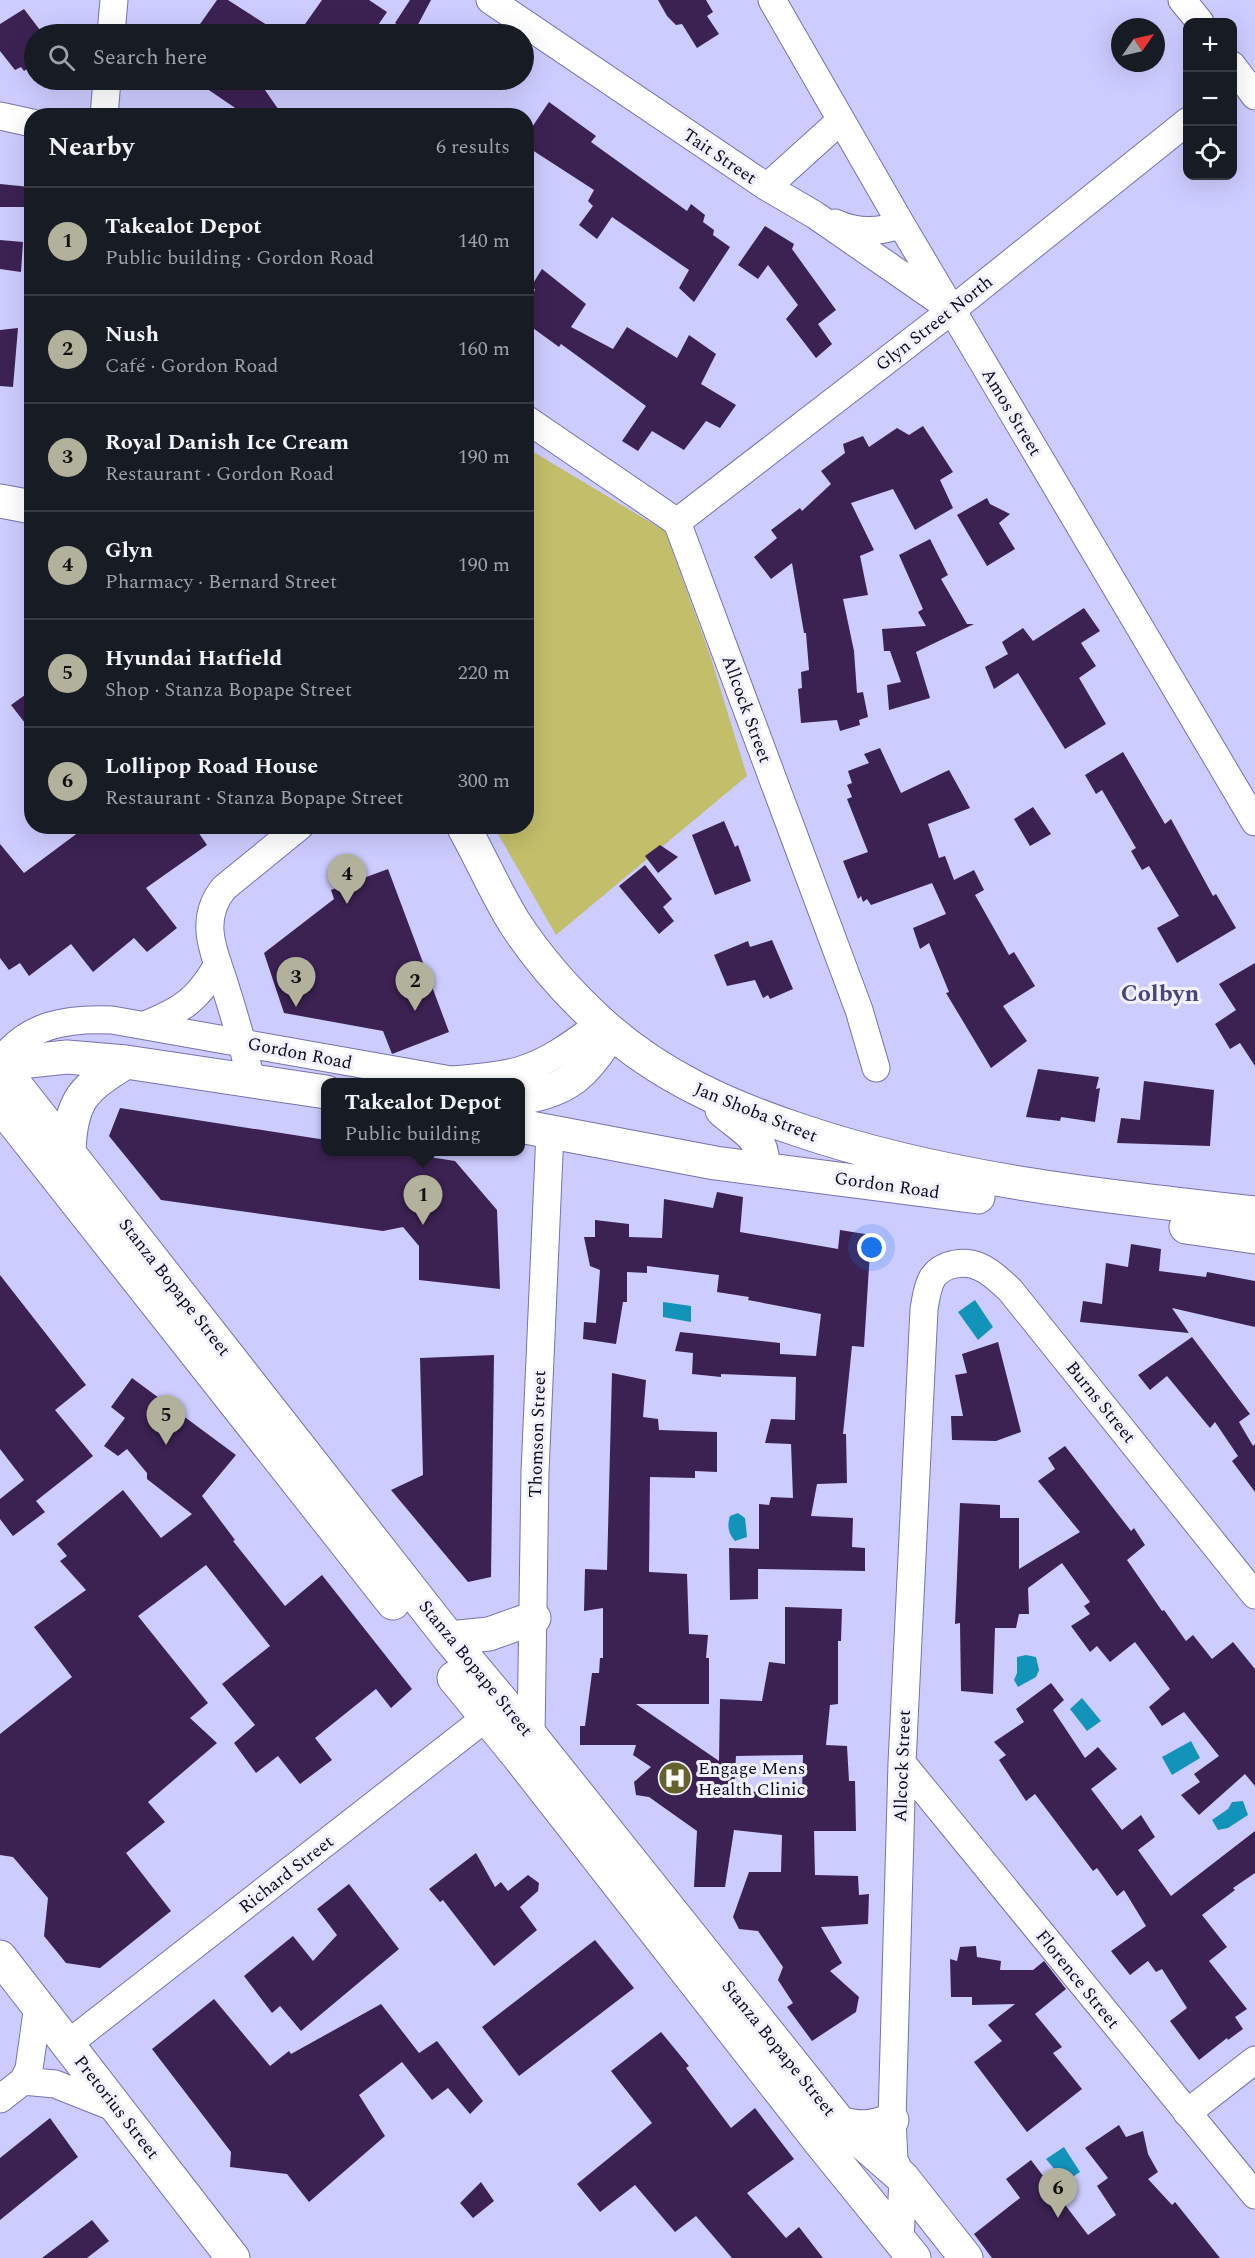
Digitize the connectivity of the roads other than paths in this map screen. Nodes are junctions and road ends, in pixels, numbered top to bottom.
1 (114, 0) edge
2 (490, 0) edge
3 (772, 0) edge
4 (1182, 0) edge
5 (1197, 18) edge
6 (112, 24) edge
7 (526, 24) edge
8 (534, 30) edge
9 (106, 90) edge
10 (105, 108) edge
11 (0, 116) edge
12 (841, 120) junction
13 (24, 121) edge
14 (1183, 125) edge
15 (767, 187) junction
16 (815, 215) junction
17 (901, 224) junction
18 (952, 310) junction
19 (534, 424) edge
20 (0, 501) edge
21 (24, 506) edge
22 (677, 522) junction
23 (1255, 822) edge
24 (283, 834) edge
25 (467, 834) edge
26 (218, 964) junction
27 (145, 1025) junction
28 (606, 1028) junction
29 (243, 1042) junction
30 (126, 1062) junction
31 (0, 1064) edge
32 (876, 1068) dead end
33 (440, 1078) edge
34 (474, 1078) edge
35 (251, 1081) junction
36 (321, 1091) edge
37 (700, 1091) junction
38 (525, 1097) edge
39 (0, 1105) edge
40 (535, 1129) edge
41 (69, 1152) junction
42 (762, 1169) junction
43 (1255, 1213) edge
44 (1255, 1237) edge
45 (928, 1289) joint
46 (1255, 1595) edge
47 (534, 1618) junction
48 (449, 1638) junction
49 (495, 1712) junction
50 (531, 1736) junction
51 (902, 1764) junction
52 (0, 1957) edge
53 (38, 2006) junction
54 (68, 2044) junction
55 (1255, 2060) edge
56 (23, 2081) junction
57 (0, 2099) edge
58 (118, 2109) junction
59 (1187, 2113) junction
60 (892, 2120) junction
61 (840, 2123) junction
62 (903, 2178) junction
63 (1255, 2195) edge
64 (907, 2249) edge
65 (233, 2258) edge
66 (966, 2258) edge

1 - 6 street
2 - 7 street, Tait Street
3 - 12 street, Amos Street
4 - 5 street
8 - 15 street, Tait Street
9 - 10 street
11 - 13 street
12 - 15 street
12 - 17 street, Amos Street
14 - 18 street, Glyn Street North
15 - 16 street, Tait Street
16 - 17 street
16 - 18 street, Tait Street
17 - 18 street, Amos Street
18 - 22 street, Glyn Street North
18 - 23 street, Amos Street
19 - 22 street
20 - 21 main road
22 - 32 street, Allcock Street
24 - 26 street
25 - 28 main road, Jan Shoba Street
26 - 27 street
26 - 29 street
27 - 29 street, Gordon Road
27 - 31 street, Gordon Road
28 - 34 street, Gordon Road
28 - 37 main road, Jan Shoba Street
28 - 38 main road
29 - 33 street, Gordon Road
29 - 35 street
30 - 31 main road, Gordon Road
30 - 35 main road, Gordon Road
30 - 41 main road
31 - 41 main road, Stanza Bopape Street
35 - 36 main road, Gordon Road
37 - 42 main road
37 - 43 main road, Jan Shoba Street
39 - 49 main road, Stanza Bopape Street
40 - 42 main road, Gordon Road
40 - 47 street, Thomson Street
41 - 48 main road, Stanza Bopape Street
42 - 44 main road, Gordon Road
45 - 46 street, Burns Street
45 - 51 street, Allcock Street
47 - 48 main road
47 - 50 street, Thomson Street
48 - 49 main road, Stanza Bopape Street
49 - 50 main road, Stanza Bopape Street
49 - 54 street, Richard Street
49 - 64 main road, Stanza Bopape Street
50 - 61 main road, Stanza Bopape Street
51 - 59 street, Florence Street
51 - 60 street, Allcock Street
52 - 53 main road, Pretorius Street
53 - 54 main road, Pretorius Street
53 - 56 street
54 - 58 main road, Pretorius Street
55 - 59 street
56 - 57 street
56 - 58 street
58 - 65 main road, Pretorius Street
59 - 63 street, Florence Street
60 - 61 main road
60 - 62 street, Allcock Street
61 - 62 main road, Stanza Bopape Street
62 - 64 street, Allcock Street
62 - 66 main road, Stanza Bopape Street

